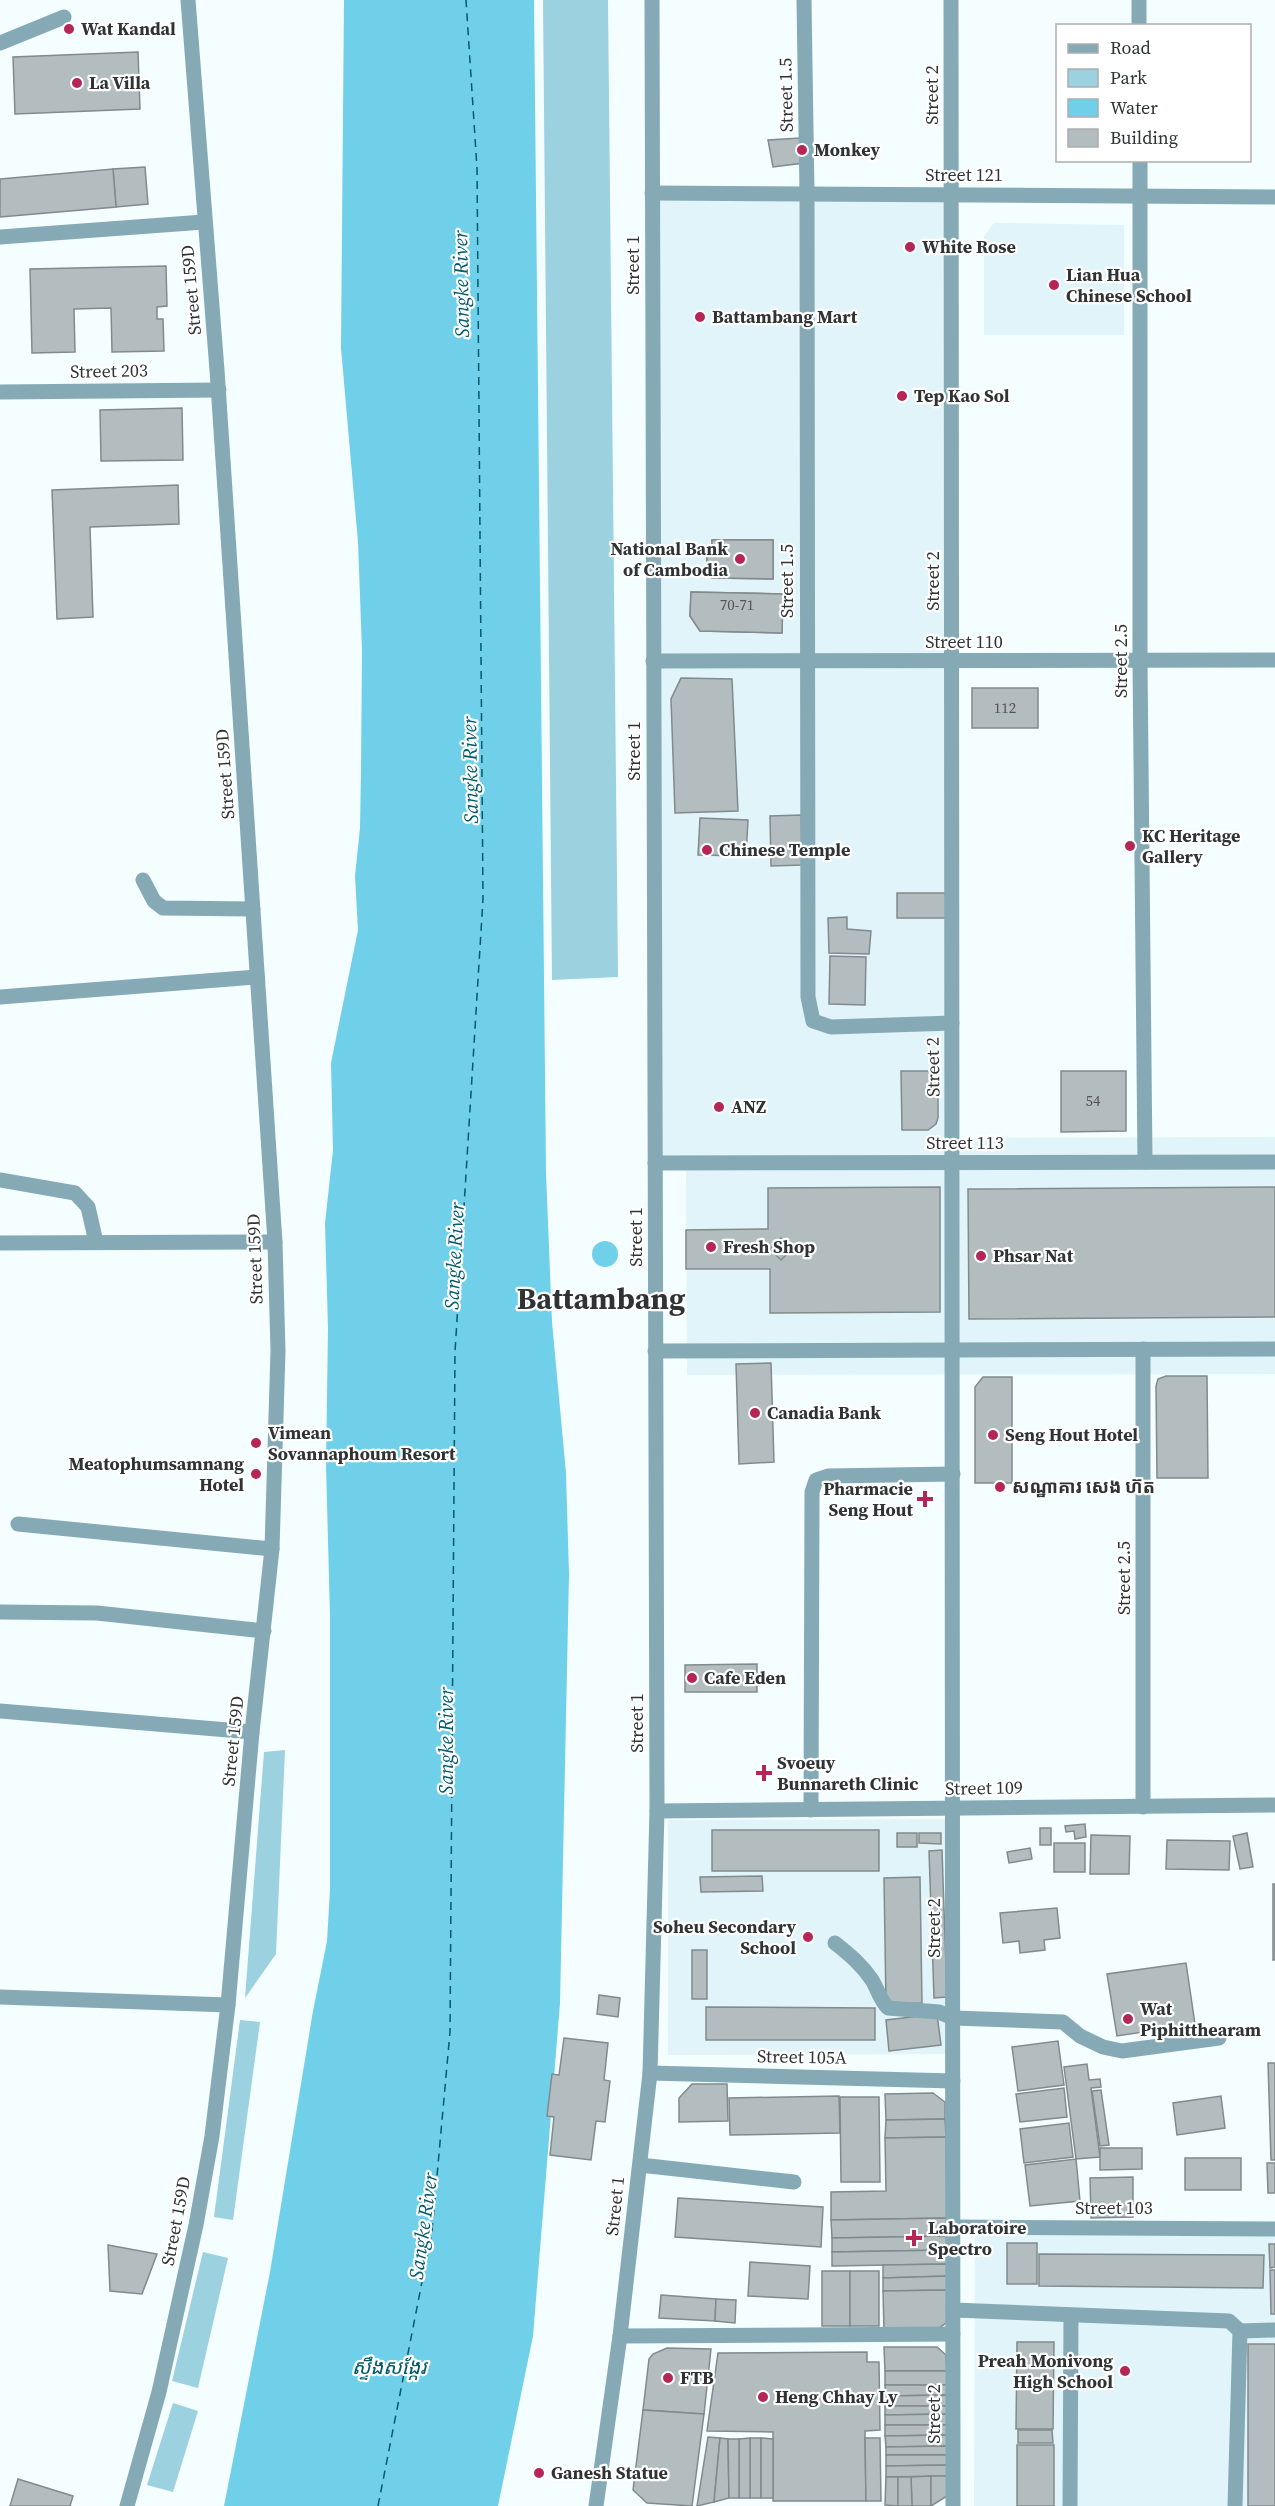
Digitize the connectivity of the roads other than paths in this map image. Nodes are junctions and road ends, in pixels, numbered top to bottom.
1 (188, 0) edge
2 (652, 0) edge
3 (804, 0) edge
4 (951, 0) edge
5 (1139, 0) edge
6 (64, 17) dead end
7 (1139, 24) edge
8 (0, 43) edge
9 (1140, 162) edge
10 (652, 193) junction
11 (807, 194) junction
12 (951, 195) junction
13 (1140, 195) junction
14 (1275, 197) edge
15 (204, 222) junction
16 (0, 237) edge
17 (219, 390) junction
18 (0, 392) edge
19 (1275, 660) edge
20 (653, 661) junction
21 (806, 661) junction
22 (952, 661) junction
23 (1140, 661) junction
24 (143, 880) dead end
25 (253, 909) junction
26 (257, 977) junction
27 (0, 997) edge
28 (952, 1023) junction
29 (1275, 1161) edge
30 (953, 1162) junction
31 (1145, 1162) junction
32 (655, 1163) junction
33 (0, 1180) edge
34 (96, 1242) junction
35 (275, 1242) junction
36 (0, 1243) edge
37 (1143, 1349) junction
38 (1275, 1349) edge
39 (954, 1350) junction
40 (655, 1351) junction
41 (953, 1474) junction
42 (18, 1524) dead end
43 (272, 1550) junction
44 (0, 1612) edge
45 (264, 1631) junction
46 (0, 1711) edge
47 (252, 1732) junction
48 (1275, 1805) edge
49 (1143, 1807) junction
50 (954, 1808) junction
51 (810, 1810) junction
52 (657, 1811) junction
53 (835, 1943) dead end
54 (0, 1996) edge
55 (228, 2005) junction
56 (953, 2018) junction
57 (1219, 2038) dead end
58 (650, 2073) junction
59 (953, 2081) junction
60 (639, 2165) junction
61 (794, 2182) dead end
62 (953, 2227) junction
63 (1275, 2229) edge
64 (953, 2310) junction
65 (1071, 2316) junction
66 (1275, 2330) edge
67 (1240, 2331) junction
68 (953, 2334) junction
69 (620, 2336) junction
70 (127, 2506) edge
71 (596, 2506) edge
72 (953, 2506) edge
73 (1070, 2506) edge
74 (1235, 2506) edge

1 - 15 street, Street 159D
2 - 10 street, Street 1
3 - 11 street, Street 1.5
4 - 12 street, Street 2
5 - 7 street
6 - 8 street
9 - 13 street, Street 2.5
10 - 11 street, Street 121
10 - 20 street, Street 1
11 - 12 street, Street 121
11 - 21 street, Street 1.5
12 - 13 street, Street 121
12 - 22 street, Street 2
13 - 14 street, Street 121
13 - 23 street, Street 2.5
15 - 16 street
15 - 17 street, Street 159D
17 - 18 street, Street 203
17 - 25 street, Street 159D
19 - 23 street, Street 110
20 - 21 street, Street 110
20 - 32 street, Street 1
21 - 22 street, Street 110
21 - 28 street, Street 1.5
22 - 23 street, Street 110
22 - 28 street, Street 2
23 - 31 street, Street 2.5
24 - 25 street
25 - 26 street, Street 159D
26 - 27 street
26 - 35 street, Street 159D
28 - 30 street, Street 2
29 - 31 street, Street 113
30 - 31 street, Street 113
30 - 32 street, Street 113
30 - 39 street, Street 2
32 - 40 street, Street 1
33 - 34 street
34 - 35 street
34 - 36 street
35 - 43 street, Street 159D
37 - 38 street
37 - 39 street
37 - 49 street, Street 2.5
39 - 40 street
39 - 41 street, Street 2
40 - 52 street, Street 1
41 - 50 street, Street 2
41 - 51 street
42 - 43 street
43 - 45 street, Street 159D
44 - 45 street
45 - 47 street, Street 159D
46 - 47 street
47 - 55 street, Street 159D
48 - 49 street, Street 109
49 - 50 street, Street 109
50 - 51 street, Street 109
50 - 56 street, Street 2
51 - 52 street, Street 109
52 - 58 street, Street 1
53 - 56 street
54 - 55 street
55 - 70 street, Street 159D
56 - 57 street
56 - 59 street, Street 2
58 - 59 street, Street 105A
58 - 60 street, Street 1
59 - 62 street, Street 2
60 - 61 street
60 - 69 street, Street 1
62 - 63 street, Street 103
62 - 64 street, Street 2
64 - 65 street
64 - 68 street, Street 2
65 - 67 street
65 - 73 street
66 - 67 street
67 - 74 street
68 - 69 street
68 - 72 street, Street 2
69 - 71 street, Street 1

